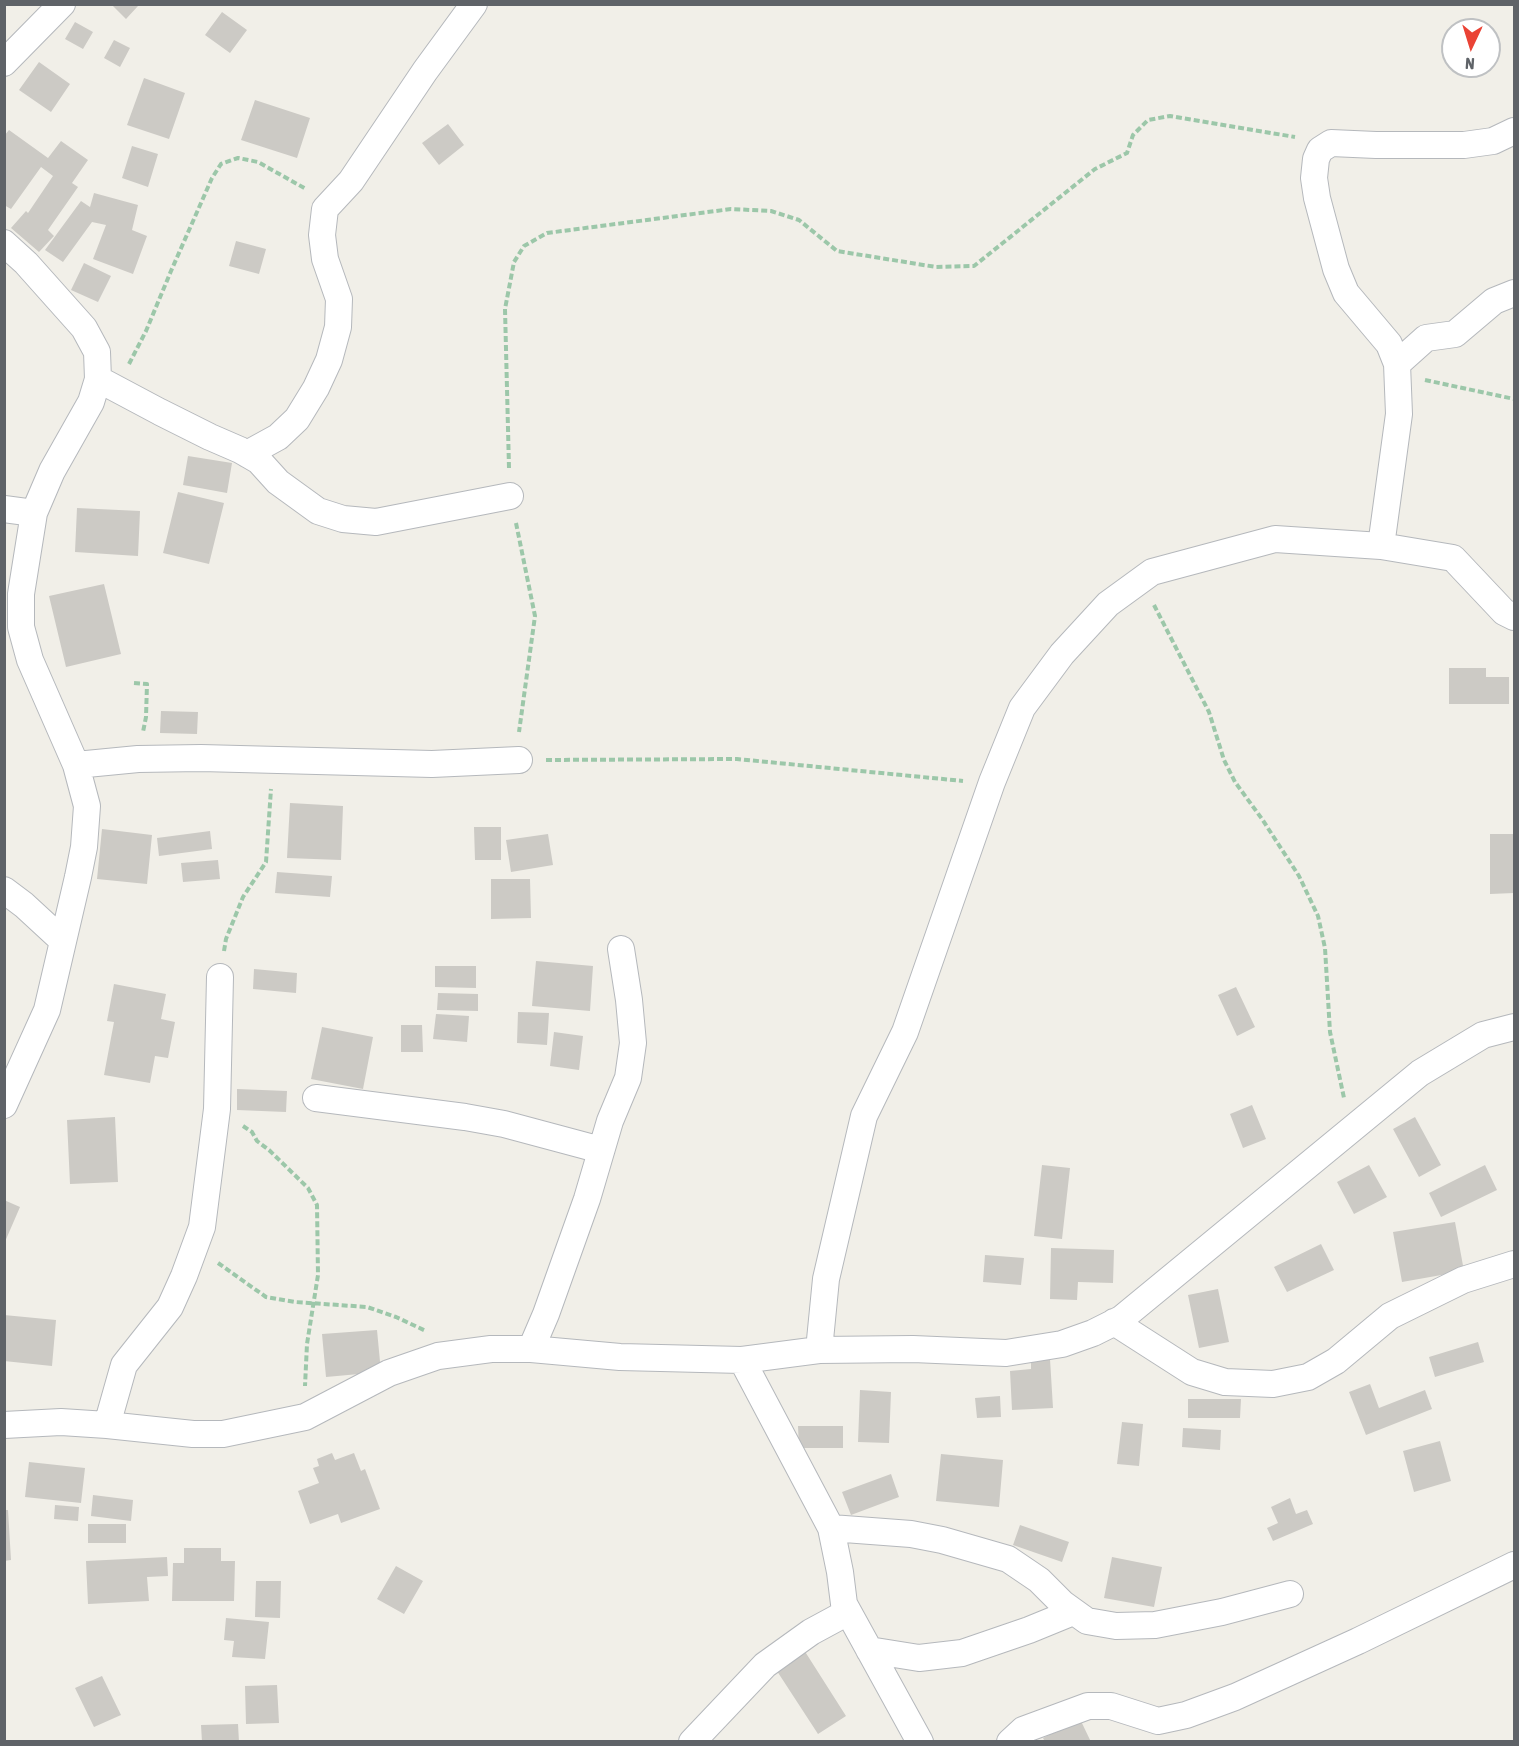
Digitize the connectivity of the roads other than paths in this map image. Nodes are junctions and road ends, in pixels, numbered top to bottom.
1 (62, 4) edge
2 (474, 4) edge
3 (4, 63) edge
4 (1515, 131) edge
5 (4, 243) edge
6 (1515, 293) edge
7 (1397, 369) junction
8 (107, 384) junction
9 (247, 454) junction
10 (510, 496) road end
11 (4, 509) edge
12 (34, 513) junction
13 (1381, 546) junction
14 (1515, 617) edge
15 (519, 760) road end
16 (76, 765) junction
17 (4, 890) edge
18 (63, 941) junction
19 (621, 949) dead end
20 (220, 976) road end
21 (1515, 1027) edge
22 (316, 1098) dead end
23 (4, 1105) edge
24 (601, 1150) junction
25 (1515, 1264) edge
26 (1114, 1322) junction
27 (531, 1348) junction
28 (819, 1350) junction
29 (742, 1360) junction
30 (107, 1425) junction
31 (7, 1430) edge
32 (831, 1528) junction
33 (1515, 1565) edge
34 (1290, 1594) dead end
35 (848, 1612) junction
36 (1073, 1612) junction
37 (869, 1650) junction
38 (692, 1742) edge
39 (920, 1742) edge
40 (1010, 1742) edge

1 - 3 street
2 - 9 street
4 - 7 street
5 - 8 street
6 - 7 street
7 - 13 street
8 - 9 street
8 - 12 street
9 - 10 street
11 - 12 street
12 - 16 street
13 - 14 street
13 - 28 street
15 - 16 street
16 - 18 street
17 - 18 street
18 - 23 street
19 - 24 street
20 - 30 street
21 - 26 street
22 - 24 street
24 - 27 street
25 - 26 street
26 - 28 street
27 - 29 street
27 - 30 street
28 - 29 street
29 - 32 street
30 - 31 street
32 - 35 street
32 - 36 street
33 - 40 street
34 - 36 street
35 - 37 street
35 - 38 street
36 - 37 street
37 - 39 street

